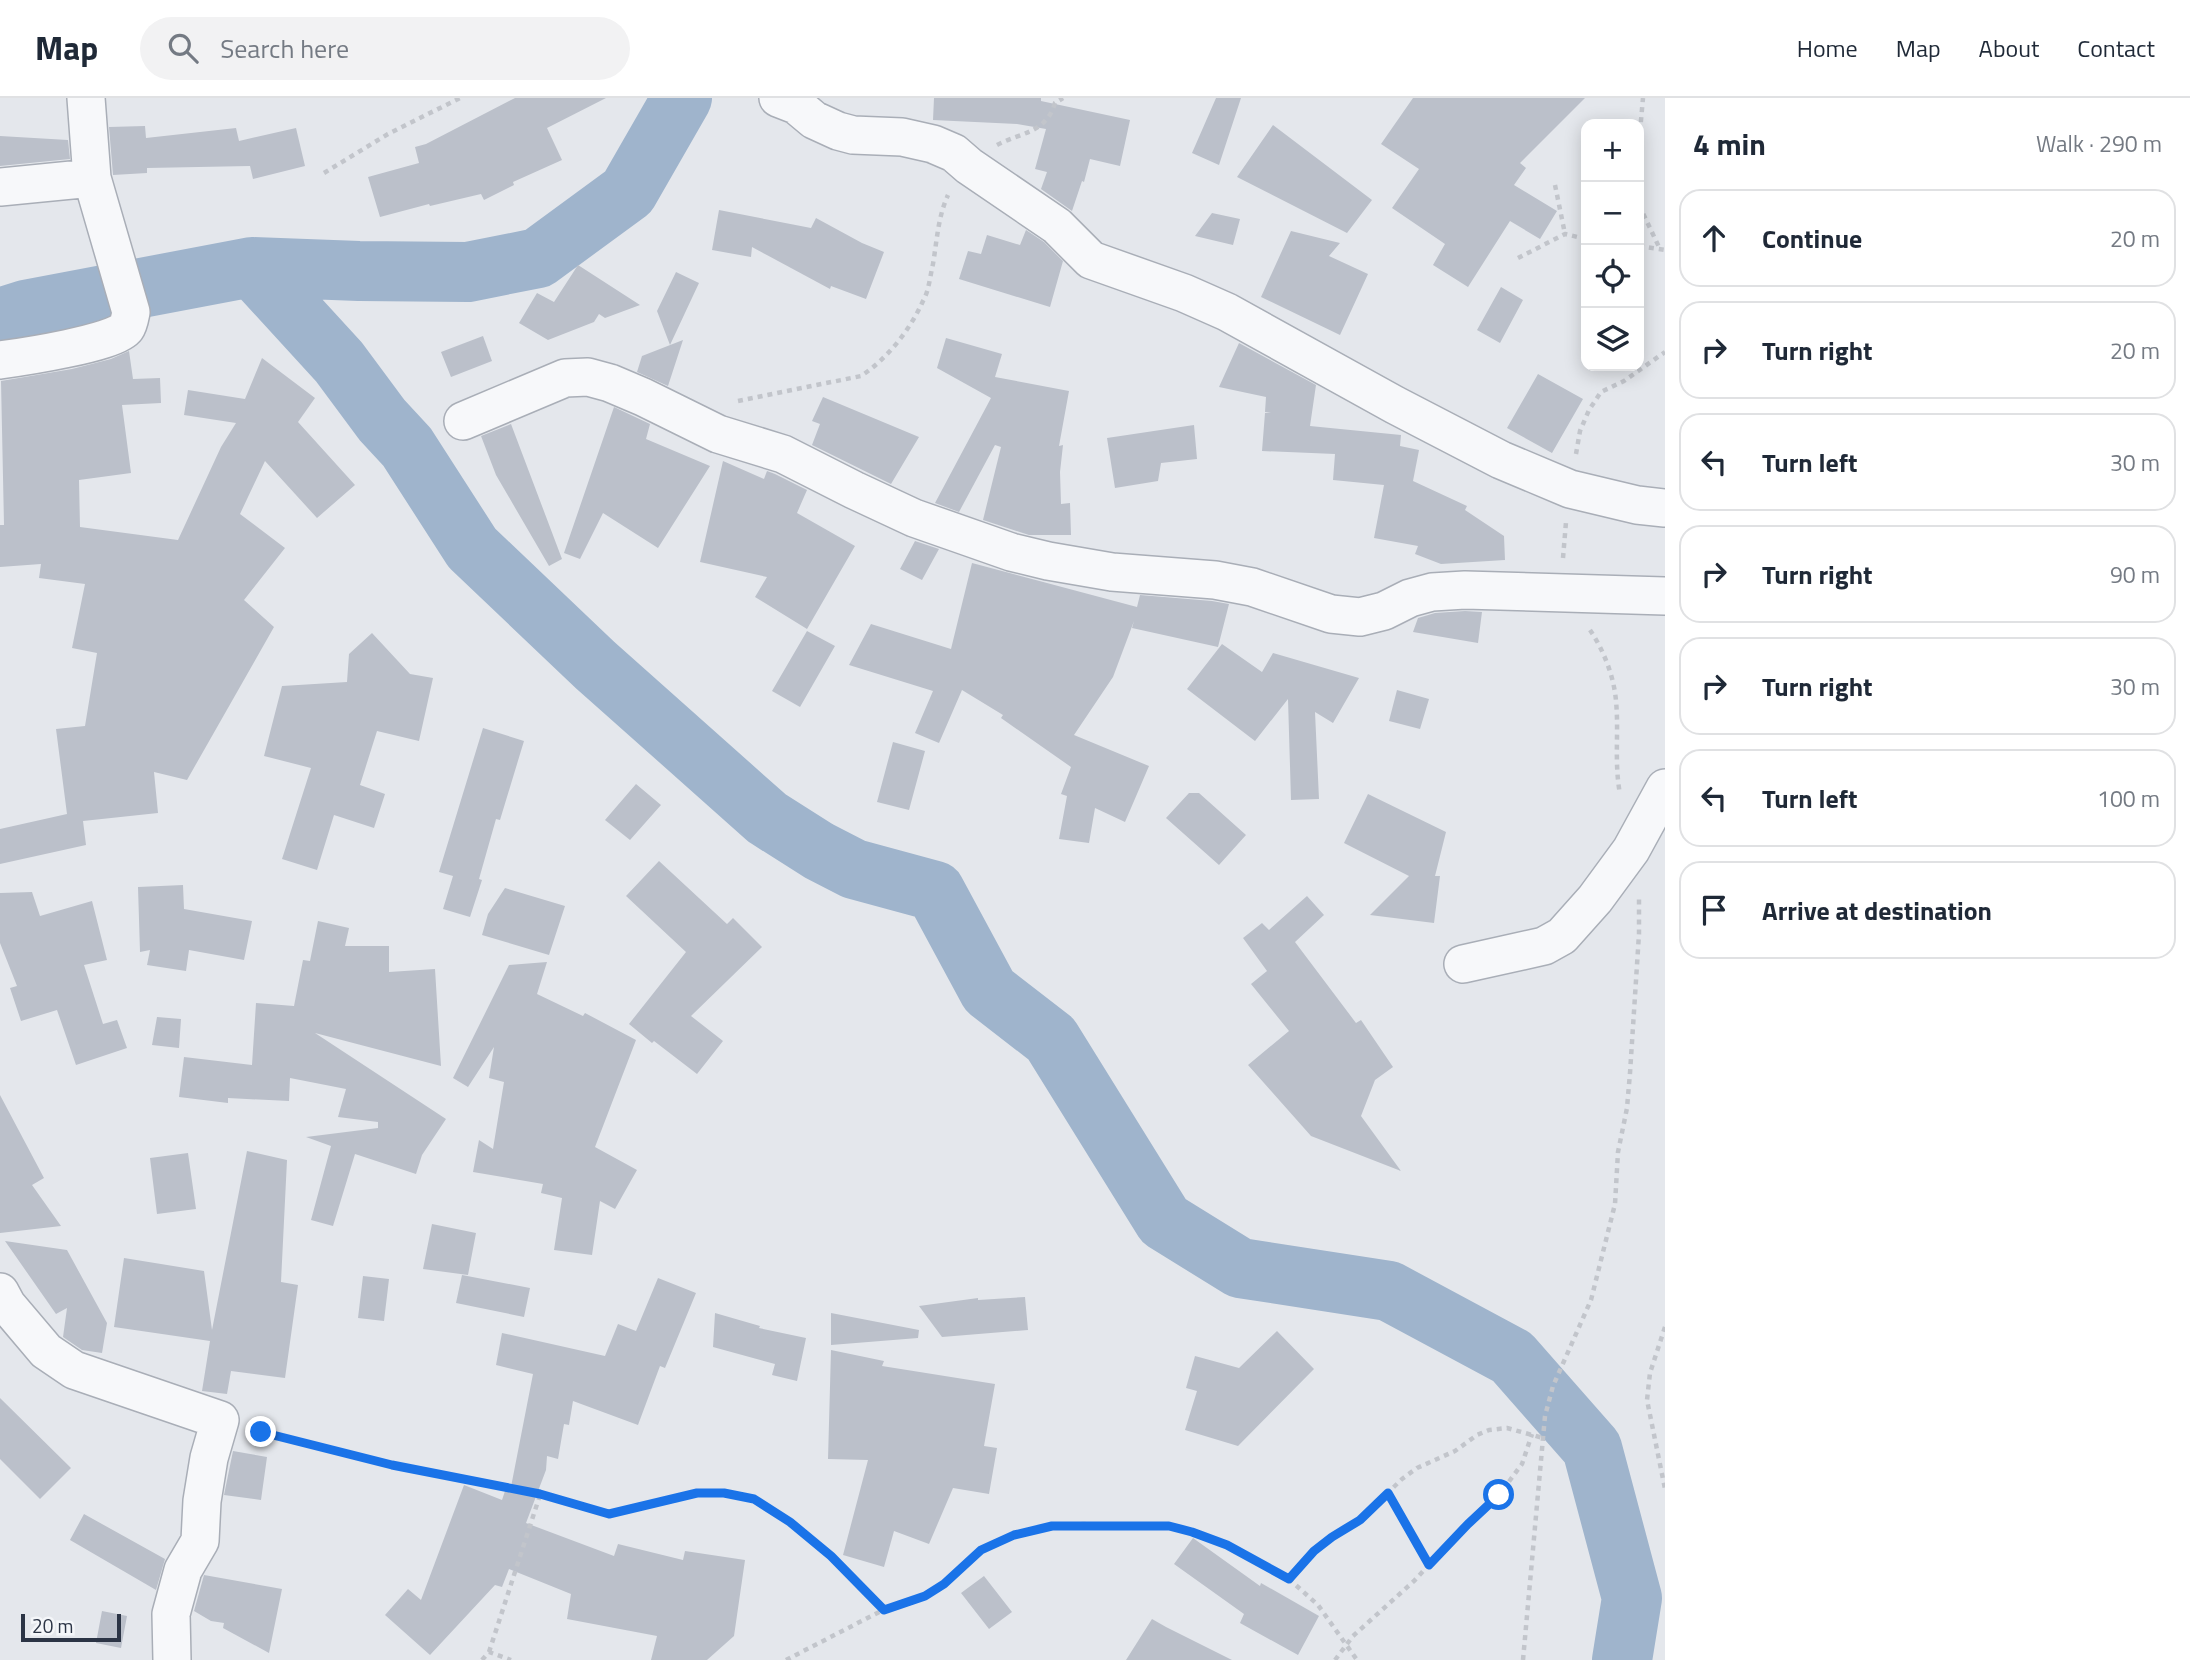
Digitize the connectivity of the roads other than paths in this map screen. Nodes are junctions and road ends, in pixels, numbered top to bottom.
1 (86, 98) edge
2 (778, 98) edge
3 (92, 178) junction
4 (0, 187) edge
5 (0, 360) edge
6 (463, 421) dead end
7 (1665, 508) edge
8 (1665, 596) edge
9 (1665, 788) edge
10 (1463, 964) dead end
11 (0, 1292) edge
12 (172, 1660) edge

1 - 3 street
2 - 7 street
3 - 4 street
3 - 5 street
6 - 8 street
9 - 10 street
11 - 12 street

